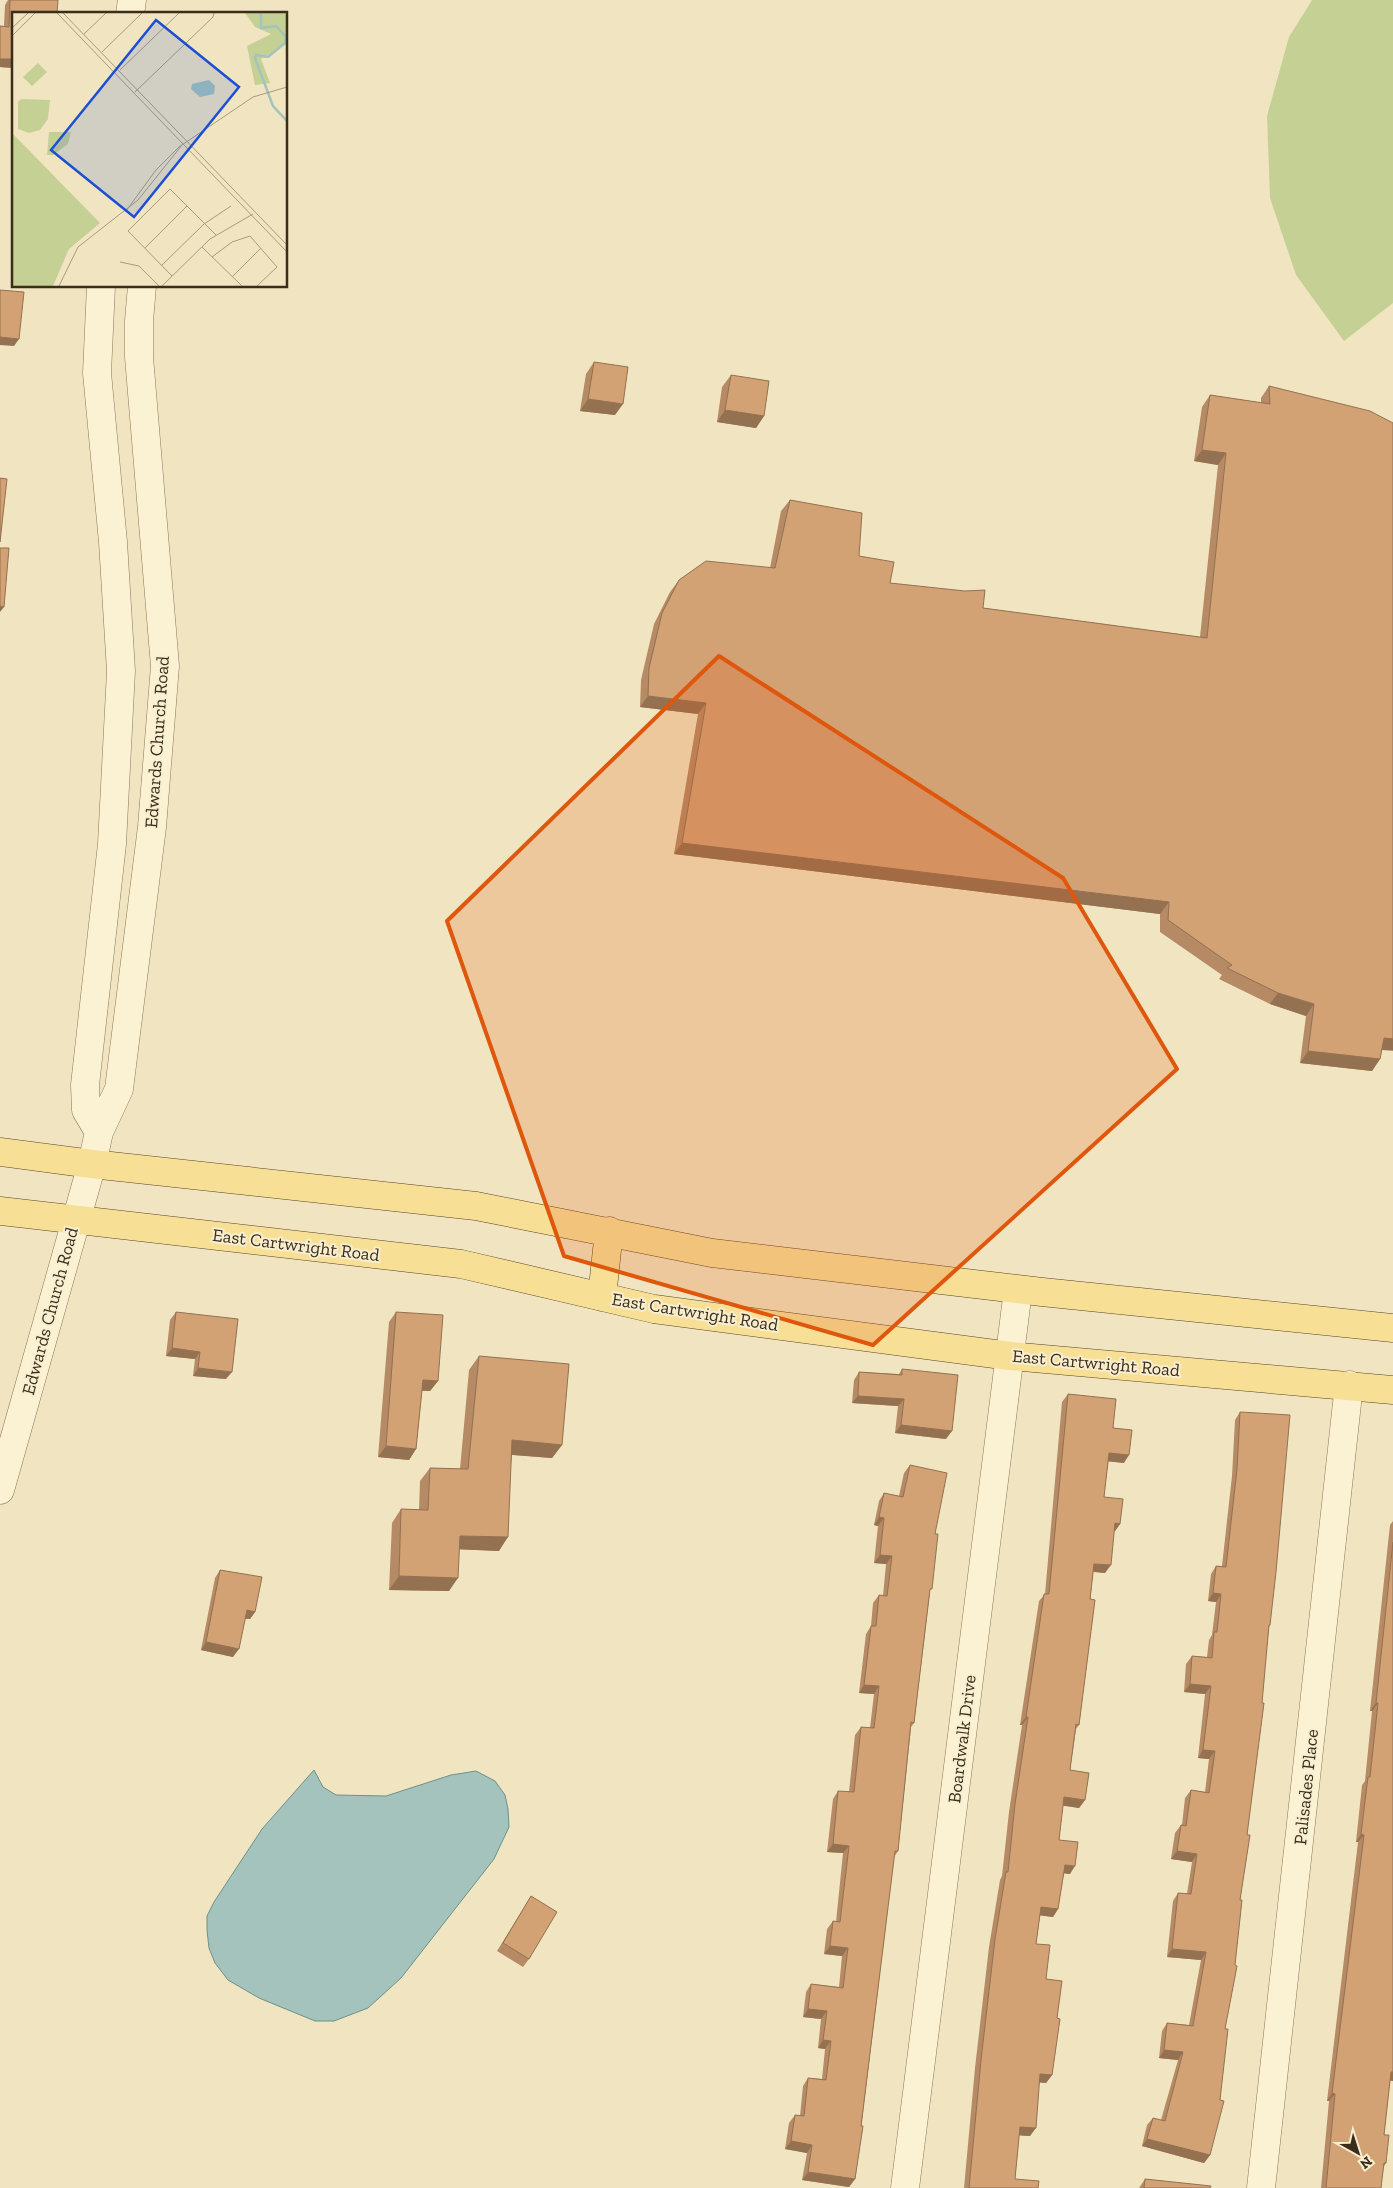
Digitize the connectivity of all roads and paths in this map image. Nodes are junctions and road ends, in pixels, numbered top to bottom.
1 (101, 288) edge
2 (142, 288) edge
3 (99, 1132) junction
4 (0, 1152) edge
5 (92, 1164) junction
6 (0, 1211) edge
7 (75, 1220) junction
8 (609, 1231) junction
9 (1018, 1290) junction
10 (602, 1297) junction
11 (1393, 1328) edge
12 (1010, 1356) junction
13 (1349, 1385) junction
14 (1393, 1390) edge
15 (0, 1490) edge
16 (905, 2188) edge
17 (1261, 2188) edge

1 - 3 street
2 - 3 street, Edwards Church Road
3 - 5 street, Edwards Church Road
4 - 5 main road
5 - 7 street, Edwards Church Road
5 - 8 main road
6 - 7 main road, East Cartwright Road
7 - 10 main road, East Cartwright Road
7 - 15 street, Edwards Church Road
8 - 9 main road
8 - 10 main road
9 - 11 main road
9 - 12 street, Boardwalk Drive
10 - 12 main road, East Cartwright Road
12 - 13 main road, East Cartwright Road
12 - 16 street, Boardwalk Drive
13 - 14 main road, East Cartwright Road
13 - 17 street, Palisades Place

